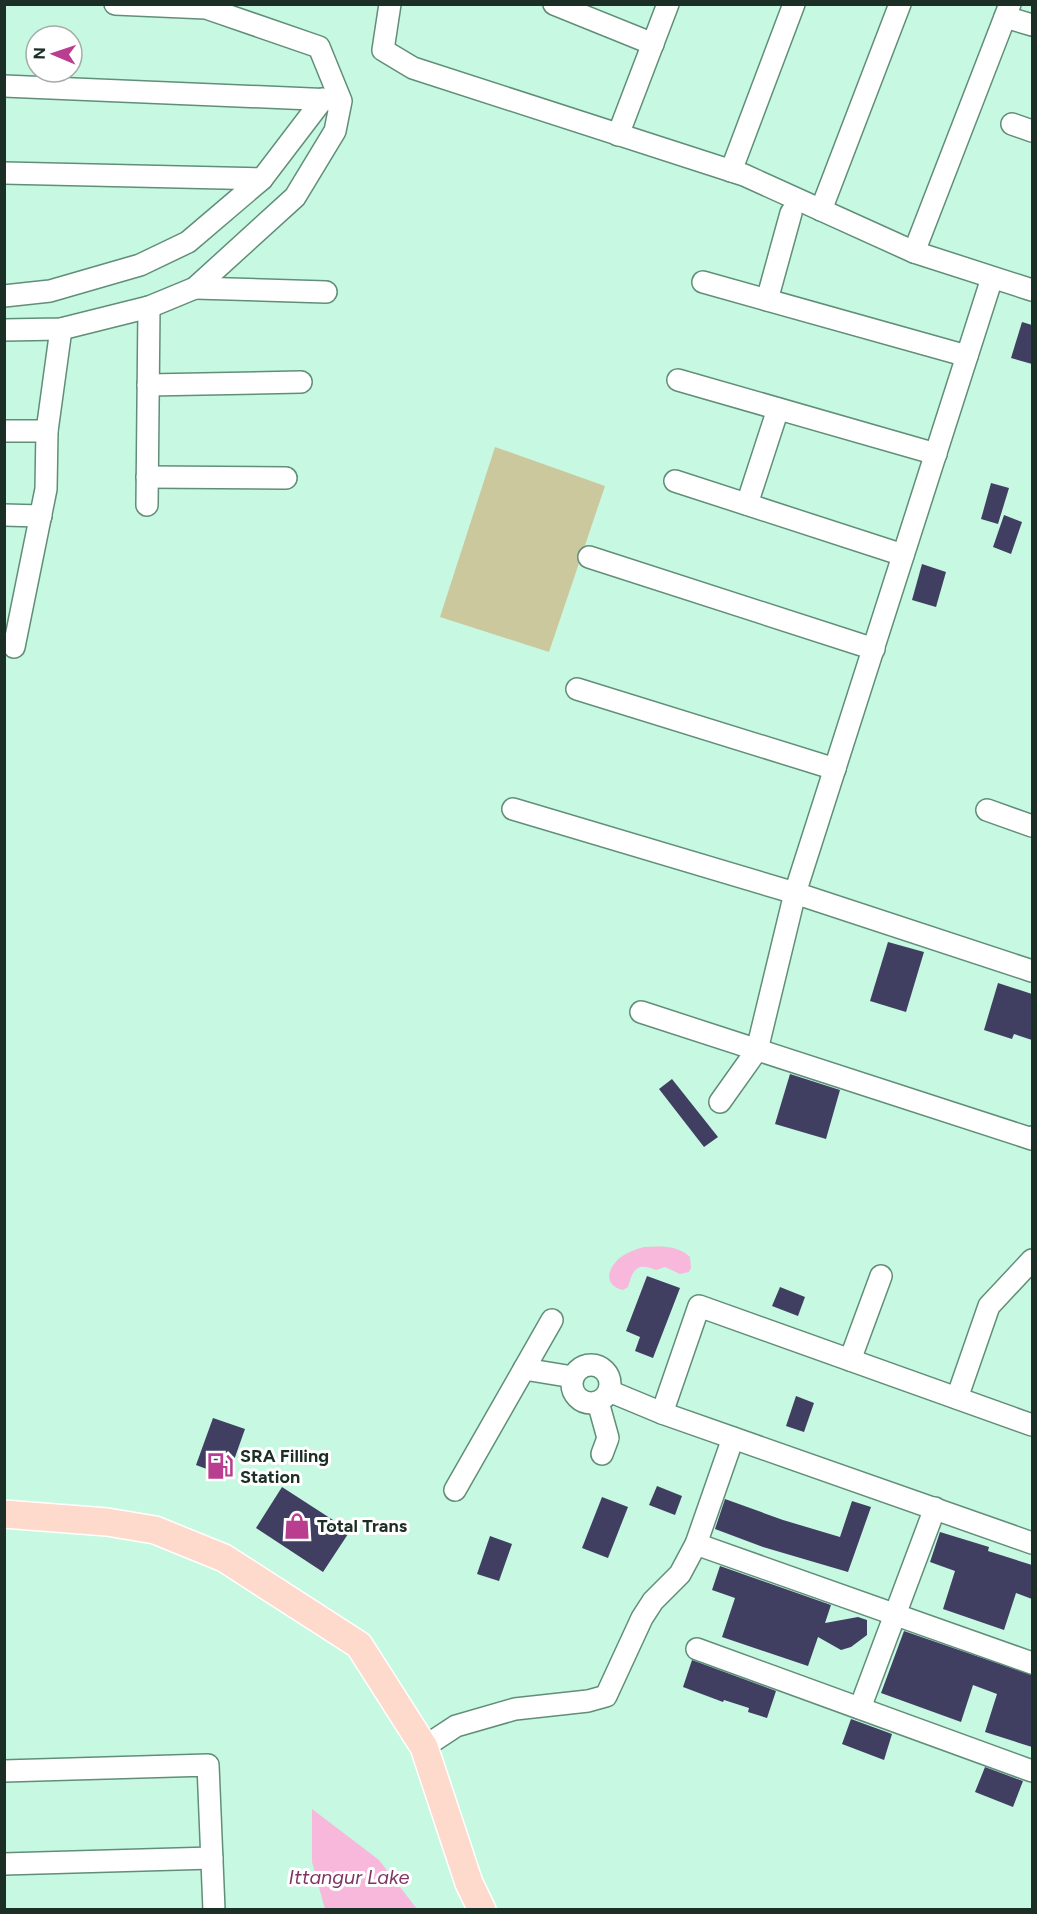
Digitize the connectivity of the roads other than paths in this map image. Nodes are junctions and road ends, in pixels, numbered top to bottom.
1 (116, 4) edge
2 (390, 4) edge
3 (554, 4) edge
4 (668, 4) edge
5 (794, 4) edge
6 (900, 4) edge
7 (1008, 11) edge
8 (1032, 24) edge
9 (653, 44) junction
10 (4, 86) edge
11 (332, 100) junction
12 (1012, 124) dead end
13 (1032, 130) edge
14 (618, 135) junction
15 (731, 171) junction
16 (4, 173) edge
17 (262, 179) junction
18 (821, 210) junction
19 (791, 213) dead end
20 (914, 252) junction
21 (992, 278) junction
22 (703, 282) dead end
23 (195, 288) junction
24 (1032, 290) edge
25 (326, 292) dead end
26 (4, 296) edge
27 (767, 300) junction
28 (148, 306) junction
29 (61, 329) junction
30 (4, 330) edge
31 (967, 356) junction
32 (678, 380) dead end
33 (301, 382) dead end
34 (148, 385) junction
35 (778, 409) junction
36 (4, 431) edge
37 (47, 431) junction
38 (936, 454) junction
39 (147, 477) junction
40 (286, 478) dead end
41 (675, 481) dead end
42 (747, 504) junction
43 (147, 506) dead end
44 (4, 515) edge
45 (41, 516) junction
46 (903, 555) junction
47 (589, 557) dead end
48 (14, 600) edge
49 (14, 647) dead end
50 (874, 648) junction
51 (577, 689) dead end
52 (835, 769) junction
53 (513, 809) dead end
54 (987, 810) dead end
55 (1032, 826) edge
56 (795, 893) junction
57 (1032, 971) edge
58 (641, 1012) dead end
59 (758, 1050) junction
60 (720, 1102) dead end
61 (1032, 1137) edge
62 (1032, 1260) edge
63 (881, 1276) dead end
64 (552, 1320) dead end
65 (850, 1360) junction
66 (524, 1369) junction
67 (573, 1377) junction
68 (604, 1396) junction
69 (957, 1398) junction
70 (662, 1413) junction
71 (1032, 1425) edge
72 (732, 1438) junction
73 (602, 1454) dead end
74 (455, 1490) dead end
75 (935, 1508) junction
76 (4, 1514) edge
77 (696, 1544) junction
78 (1032, 1544) edge
79 (896, 1614) junction
80 (697, 1649) dead end
81 (1032, 1663) edge
82 (860, 1708) junction
83 (423, 1747) junction
84 (4, 1771) edge
85 (1032, 1771) edge
86 (212, 1858) junction
87 (4, 1864) edge
88 (214, 1910) edge
89 (482, 1910) edge

1 - 11 street
2 - 14 street
3 - 9 street
4 - 9 street
5 - 15 street
6 - 18 street
7 - 8 street
7 - 20 street
9 - 14 street
10 - 11 street
11 - 17 street
11 - 23 street
12 - 13 street
14 - 15 street
15 - 18 street
16 - 17 street
17 - 26 street
18 - 20 street
19 - 27 street
20 - 21 street
21 - 24 street
21 - 31 street
22 - 27 street
23 - 25 street
23 - 28 street
27 - 31 street
28 - 29 street
28 - 34 street
29 - 30 street
29 - 37 street
31 - 38 street
32 - 35 street
33 - 34 street
34 - 39 street
35 - 38 street
35 - 42 street
36 - 37 street
37 - 45 street
38 - 46 street
39 - 40 street
39 - 43 street
41 - 42 street
42 - 46 street
44 - 45 street
45 - 48 street
46 - 50 street
47 - 50 street
48 - 49 street
50 - 52 street
51 - 52 street
52 - 56 street
53 - 56 street
54 - 55 street
56 - 57 street
56 - 59 street
58 - 59 street
59 - 60 street
59 - 61 street
62 - 69 street
63 - 65 street
64 - 66 street
65 - 69 street
65 - 70 street
66 - 67 street
66 - 74 street
67 - 68 street
67 - 68 street
68 - 70 street
68 - 73 street
69 - 71 street
70 - 72 street
72 - 75 street
72 - 77 street
75 - 78 street
75 - 79 street
76 - 83 main road
77 - 79 street
77 - 83 street
79 - 81 street
79 - 82 street
80 - 82 street
82 - 85 street
83 - 89 main road
84 - 86 street
86 - 87 street
86 - 88 street

